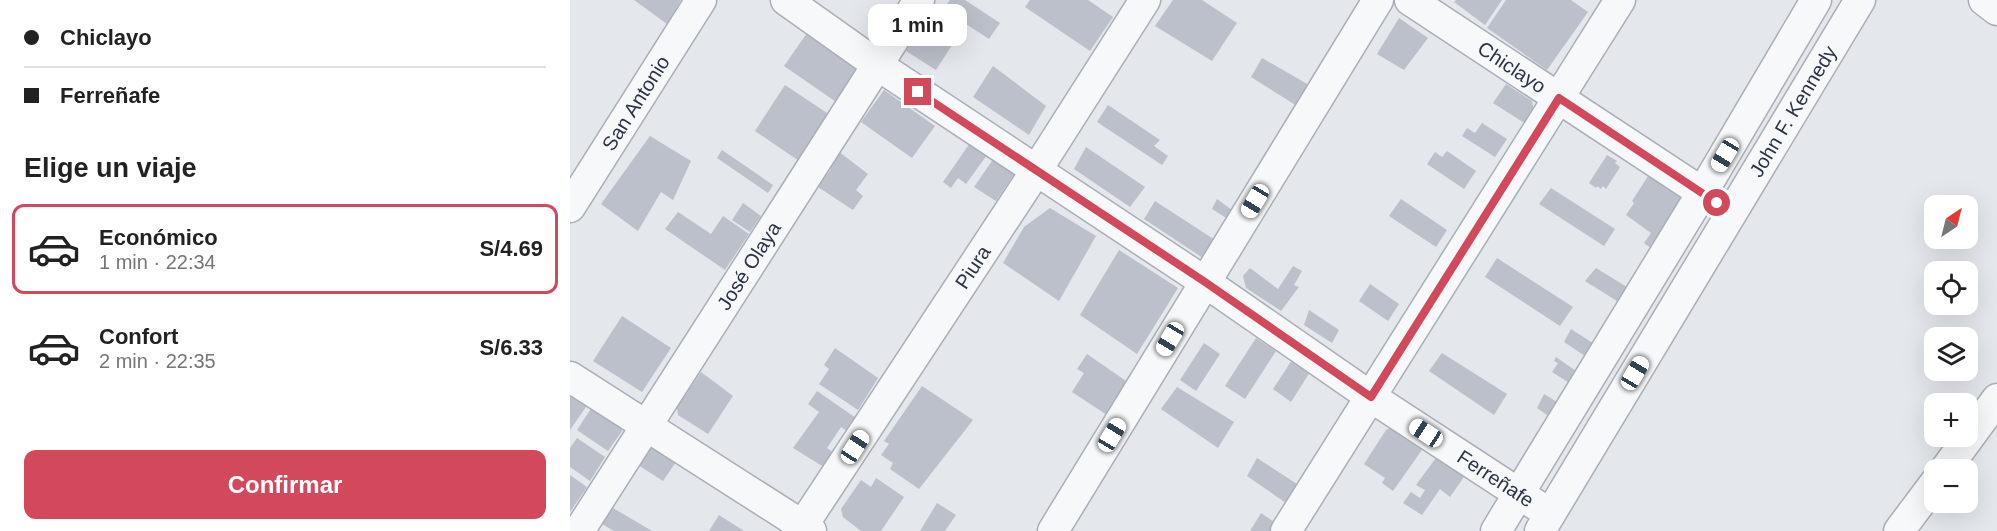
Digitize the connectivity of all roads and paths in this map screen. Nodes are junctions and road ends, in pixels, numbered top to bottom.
1 (701, 0) edge
2 (786, 0) edge
3 (919, 0) edge
4 (1145, 0) edge
5 (1378, 0) edge
6 (1410, 0) edge
7 (1620, 0) edge
8 (1816, 0) edge
9 (1860, 0) edge
10 (1984, 0) edge
11 (1997, 10) edge
12 (879, 66) junction
13 (1559, 98) junction
14 (1036, 171) junction
15 (1702, 193) junction
16 (570, 207) edge
17 (1732, 213) junction
18 (1205, 282) junction
19 (570, 377) edge
20 (1371, 397) junction
21 (1997, 399) edge
22 (646, 426) junction
23 (1953, 459) edge
24 (1519, 494) junction
25 (1924, 498) edge
26 (1545, 522) edge
27 (804, 529) edge
28 (579, 531) edge
29 (1053, 531) edge
30 (1286, 531) edge
31 (1496, 531) edge
32 (1899, 531) edge

1 - 16 street, San Antonio
2 - 12 street, Ferreñafe
3 - 12 street, José Olaya
4 - 14 street, Piura
5 - 18 street
6 - 13 street, Chiclayo
7 - 13 street
8 - 15 street, John F. Kennedy
9 - 17 street, John F. Kennedy
10 - 11 street
12 - 14 street, Ferreñafe
12 - 22 street, José Olaya
13 - 15 street, Chiclayo
13 - 20 street
14 - 18 street, Ferreñafe
14 - 27 street, Piura
15 - 17 street, Chiclayo
15 - 24 street, John F. Kennedy
17 - 26 street, John F. Kennedy
18 - 20 street, Ferreñafe
18 - 29 street
19 - 22 street
20 - 24 street, Ferreñafe
20 - 30 street
21 - 23 street
22 - 27 street
22 - 28 street, José Olaya
24 - 26 street, Ferreñafe
24 - 31 street, John F. Kennedy
25 - 32 street

